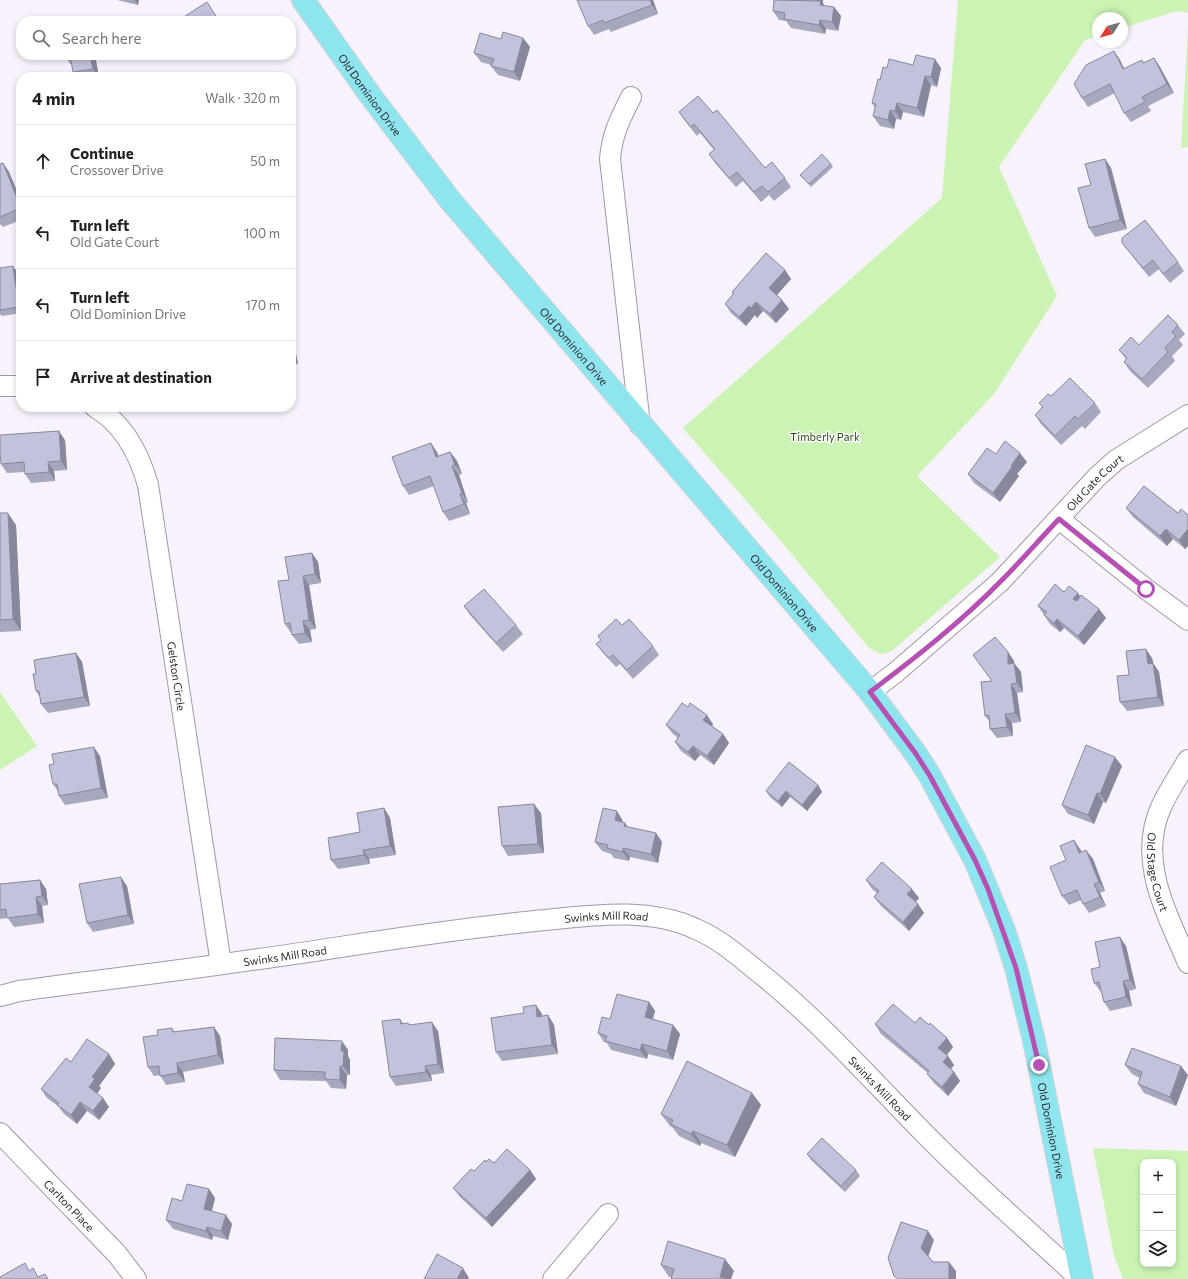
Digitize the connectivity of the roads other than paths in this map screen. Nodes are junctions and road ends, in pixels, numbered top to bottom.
1 (303, 0) edge
2 (631, 97) dead end
3 (0, 386) edge
4 (16, 386) edge
5 (101, 412) edge
6 (1188, 415) edge
7 (640, 425) junction
8 (1059, 519) junction
9 (1188, 620) edge
10 (870, 692) junction
11 (1188, 760) edge
12 (1188, 963) edge
13 (221, 964) junction
14 (0, 996) edge
15 (0, 1133) edge
16 (608, 1214) dead end
17 (136, 1279) edge
18 (553, 1279) edge
19 (1081, 1279) edge

1 - 7 main road, Old Dominion Drive
2 - 7 street
3 - 4 street
5 - 13 street, Gelston Circle
6 - 8 street, Old Gate Court
7 - 10 main road, Old Dominion Drive
8 - 9 street
8 - 10 street, Old Gate Court
10 - 19 main road, Old Dominion Drive
11 - 12 street, Old Stage Court
13 - 14 street, Swinks Mill Road
13 - 19 street, Swinks Mill Road
15 - 17 street, Carlton Place
16 - 18 street

